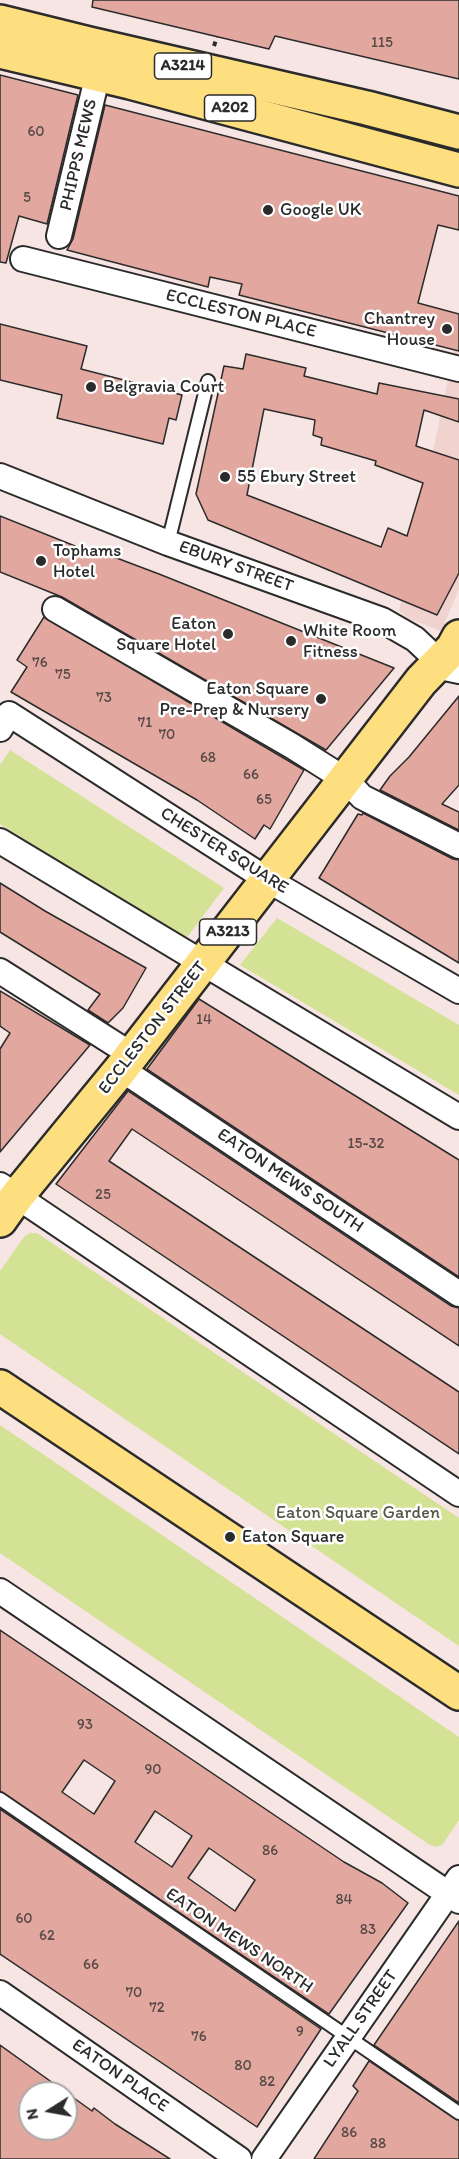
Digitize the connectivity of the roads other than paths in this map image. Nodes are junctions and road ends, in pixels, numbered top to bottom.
1 (0, 22) edge
2 (0, 51) edge
3 (98, 74) junction
4 (459, 132) edge
5 (459, 170) edge
6 (59, 236) dead end
7 (23, 259) dead end
8 (459, 369) edge
9 (208, 381) dead end
10 (0, 477) edge
11 (168, 543) junction
12 (55, 609) dead end
13 (459, 637) edge
14 (447, 668) edge
15 (0, 729) edge
16 (346, 780) junction
17 (0, 841) edge
18 (459, 846) edge
19 (268, 880) junction
20 (203, 963) junction
21 (0, 971) edge
22 (459, 991) edge
23 (126, 1062) junction
24 (459, 1117) edge
25 (6, 1200) edge
26 (459, 1294) edge
27 (0, 1386) edge
28 (459, 1494) edge
29 (0, 1591) edge
30 (459, 1693) edge
31 (0, 1799) edge
32 (455, 1891) edge
33 (0, 1993) edge
34 (348, 2038) junction
35 (459, 2113) edge
36 (278, 2149) edge
37 (239, 2159) edge
38 (264, 2159) edge

1 - 4 main road, A3214
2 - 3 main road, A202
3 - 5 main road, A202
3 - 6 street, PHIPPS MEWS
7 - 8 street, ECCLESTON PLACE
9 - 11 lane
10 - 11 street, EBURY STREET
11 - 14 street, EBURY STREET
12 - 16 street
13 - 14 main road, ECCLESTON STREET / A3213
14 - 16 main road, ECCLESTON STREET / A3213
15 - 19 street, CHESTER SQUARE
16 - 18 street
16 - 19 main road, ECCLESTON STREET / A3213
17 - 20 street
19 - 20 main road, ECCLESTON STREET / A3213
19 - 22 street, CHESTER SQUARE
20 - 23 main road, ECCLESTON STREET / A3213
20 - 24 street
21 - 23 street, EATON MEWS SOUTH
23 - 25 main road, ECCLESTON STREET / A3213
23 - 26 street, EATON MEWS SOUTH
25 - 28 street
27 - 30 main road
29 - 32 street
31 - 34 lane, EATON MEWS NORTH
32 - 34 street, LYALL STREET
33 - 37 street, EATON PLACE
34 - 35 lane, EATON MEWS NORTH
34 - 36 street, LYALL STREET
36 - 38 street, LYALL STREET

